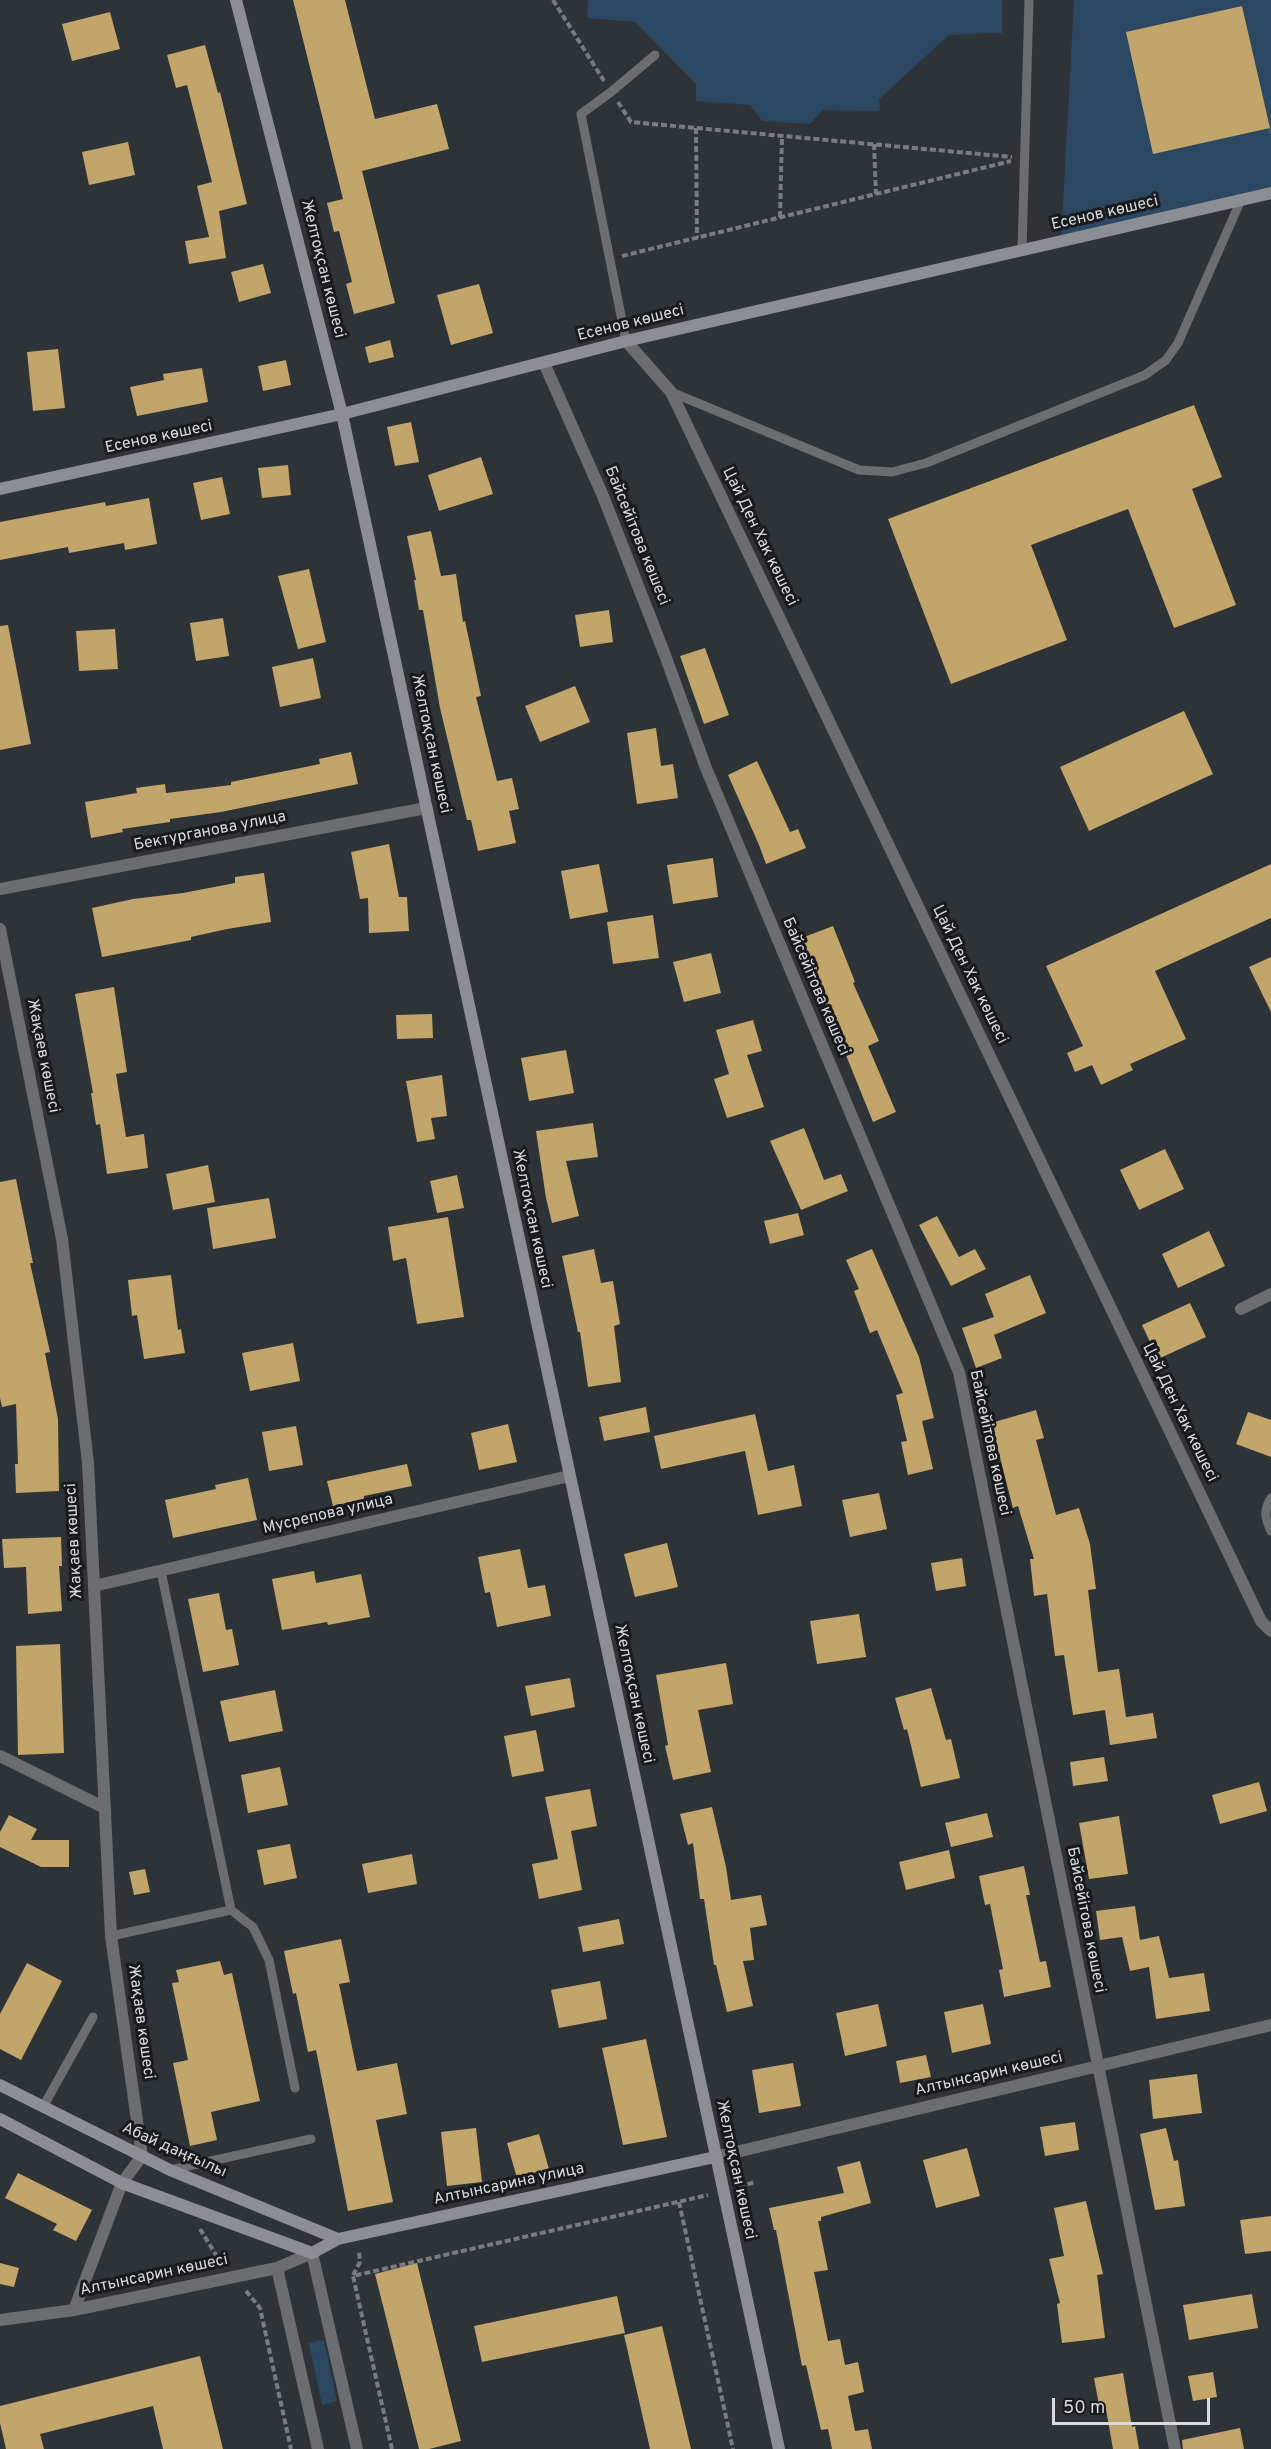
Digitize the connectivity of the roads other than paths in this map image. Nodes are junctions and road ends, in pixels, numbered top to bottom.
1 (236, 0) edge
2 (1029, 0) edge
3 (655, 55) dead end
4 (1271, 193) edge
5 (1241, 200) junction
6 (1022, 250) junction
7 (626, 341) junction
8 (544, 363) junction
9 (670, 392) junction
10 (342, 414) junction
11 (0, 489) edge
12 (426, 808) junction
13 (0, 889) edge
14 (0, 929) edge
15 (1271, 1294) edge
16 (1241, 1309) dead end
17 (570, 1476) junction
18 (1271, 1498) edge
19 (1271, 1532) edge
20 (160, 1570) junction
21 (94, 1586) junction
22 (1271, 1631) edge
23 (0, 1756) edge
24 (105, 1808) junction
25 (231, 1910) junction
26 (111, 1936) junction
27 (93, 2017) dead end
28 (1271, 2025) edge
29 (1097, 2066) junction
30 (0, 2085) edge
31 (295, 2088) dead end
32 (43, 2107) junction
33 (0, 2119) edge
34 (311, 2139) dead end
35 (142, 2156) junction
36 (715, 2157) junction
37 (170, 2170) junction
38 (122, 2183) junction
39 (338, 2238) junction
40 (312, 2253) junction
41 (277, 2268) junction
42 (74, 2310) junction
43 (0, 2320) edge
44 (318, 2449) edge
45 (357, 2449) edge
46 (779, 2449) edge
47 (1174, 2449) edge

1 - 10 street, Желтоқсан көшесі
2 - 6 lane
3 - 7 lane
4 - 5 street, Есенов көшесі
5 - 6 street, Есенов көшесі
5 - 9 lane
6 - 7 street, Есенов көшесі
7 - 8 street, Есенов көшесі
7 - 9 street, Цай Ден Хак көшесі
8 - 10 street, Есенов көшесі
8 - 29 street, Байсейітова көшесі
9 - 22 street, Цай Ден Хак көшесі
10 - 11 street, Есенов көшесі
10 - 12 street, Желтоқсан көшесі
12 - 13 street, Бектурганова улица
12 - 17 street, Желтоқсан көшесі
14 - 21 street, Жақаев көшесі
15 - 16 street
17 - 20 street, Мусрепова улица
17 - 36 street, Желтоқсан көшесі
18 - 19 lane
20 - 21 street, Мусрепова улица
20 - 25 lane
21 - 24 street, Жақаев көшесі
23 - 24 street
24 - 26 street, Жақаев көшесі
25 - 26 lane
25 - 31 lane
26 - 35 street, Жақаев көшесі
27 - 32 lane
28 - 29 street, Алтынсарин көшесі
29 - 36 street, Алтынсарин көшесі
29 - 47 street, Байсейітова көшесі
30 - 32 street, Абай даңғылы
32 - 35 street, Абай даңғылы
33 - 38 street
34 - 37 lane
35 - 37 street, Абай даңғылы
35 - 38 street
36 - 39 street, Алтынсарина улица
36 - 46 street, Желтоқсан көшесі
37 - 39 street, Абай даңғылы
38 - 40 street
38 - 42 street
39 - 40 street, Алтынсарина улица
40 - 41 street, Алтынсарин көшесі
40 - 45 street
41 - 42 street, Алтынсарин көшесі
41 - 44 street
42 - 43 street, Алтынсарин көшесі

